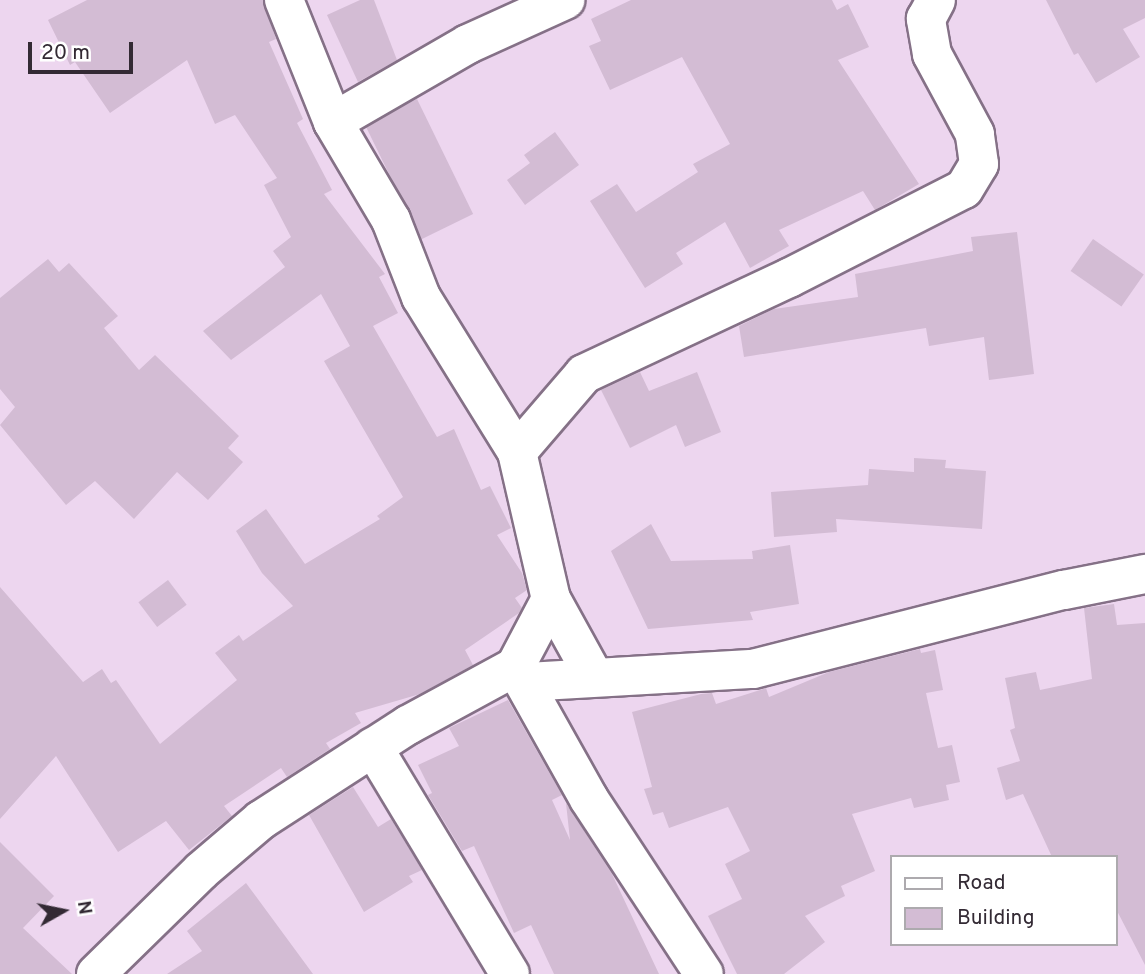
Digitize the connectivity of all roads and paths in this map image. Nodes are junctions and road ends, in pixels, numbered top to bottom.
1 (284, 0) edge
2 (565, 0) edge
3 (936, 0) edge
4 (333, 122) junction
5 (517, 452) junction
6 (1145, 575) edge
7 (551, 599) junction
8 (515, 667) junction
9 (593, 675) junction
10 (373, 747) junction
11 (96, 974) edge
12 (510, 974) edge
13 (704, 974) edge

1 - 4 street
2 - 4 street
3 - 5 street
4 - 5 street
5 - 7 street
6 - 9 street
7 - 8 street
7 - 9 street
8 - 9 street
8 - 10 street
8 - 13 street
10 - 11 street
10 - 12 street

